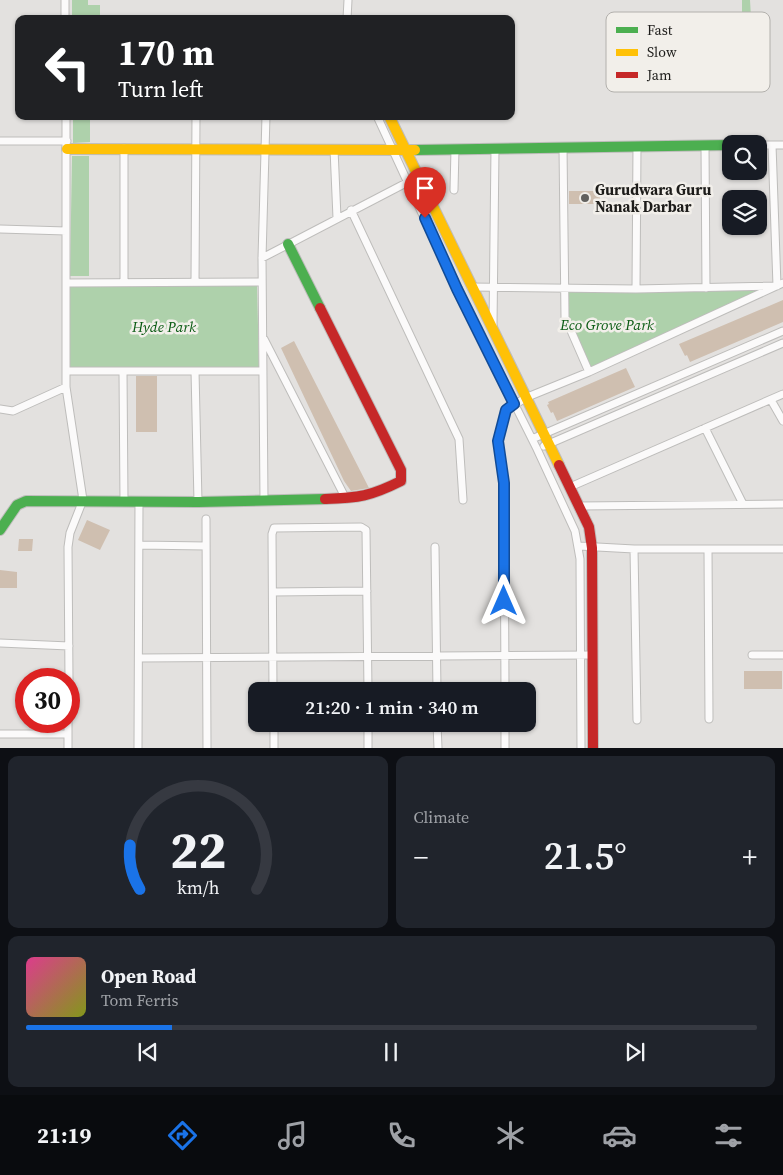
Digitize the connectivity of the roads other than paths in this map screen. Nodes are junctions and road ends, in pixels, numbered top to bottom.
1 (65, 0) edge
2 (348, 0) edge
3 (65, 15) edge
4 (347, 15) edge
5 (66, 120) edge
6 (196, 120) edge
7 (266, 120) edge
8 (379, 120) edge
9 (391, 120) edge
10 (0, 142) edge
11 (66, 145) junction
12 (722, 145) edge
13 (767, 145) edge
14 (772, 145) junction
15 (783, 145) edge
16 (637, 146) junction
17 (705, 146) junction
18 (563, 147) junction
19 (124, 148) junction
20 (196, 148) junction
21 (495, 148) junction
22 (265, 149) junction
23 (334, 149) junction
24 (455, 149) junction
25 (393, 150) junction
26 (405, 150) junction
27 (408, 182) junction
28 (454, 190) dead end
29 (351, 210) junction
30 (337, 218) junction
31 (0, 229) edge
32 (66, 231) junction
33 (288, 244) junction
34 (262, 258) junction
35 (124, 282) junction
36 (195, 282) junction
37 (262, 282) junction
38 (66, 283) junction
39 (780, 285) edge
40 (471, 287) junction
41 (494, 287) junction
42 (706, 288) junction
43 (565, 289) junction
44 (636, 289) junction
45 (493, 330) junction
46 (783, 331) edge
47 (263, 337) junction
48 (783, 343) edge
49 (123, 370) junction
50 (195, 370) junction
51 (66, 371) junction
52 (263, 371) junction
53 (589, 372) junction
54 (66, 387) junction
55 (783, 394) edge
56 (525, 398) junction
57 (771, 400) junction
58 (514, 404) junction
59 (0, 409) edge
60 (783, 421) edge
61 (705, 428) junction
62 (543, 433) junction
63 (532, 439) junction
64 (549, 444) junction
65 (537, 449) junction
66 (570, 487) junction
67 (346, 499) junction
68 (83, 500) junction
69 (463, 500) dead end
70 (264, 501) junction
71 (124, 502) junction
72 (139, 502) junction
73 (198, 502) junction
74 (743, 504) junction
75 (783, 504) edge
76 (579, 506) junction
77 (206, 519) dead end
78 (0, 530) edge
79 (139, 545) junction
80 (206, 546) junction
81 (579, 546) junction
82 (435, 547) dead end
83 (592, 548) junction
84 (634, 549) junction
85 (708, 549) junction
86 (783, 549) edge
87 (367, 591) junction
88 (273, 592) junction
89 (0, 644) edge
90 (69, 646) junction
91 (581, 655) junction
92 (592, 655) junction
93 (752, 655) dead end
94 (368, 656) junction
95 (436, 656) junction
96 (505, 656) junction
97 (783, 656) edge
98 (139, 658) junction
99 (207, 658) junction
100 (273, 658) junction
101 (69, 668) edge
102 (273, 682) edge
103 (368, 682) edge
104 (437, 682) edge
105 (505, 682) edge
106 (709, 719) dead end
107 (637, 720) dead end
108 (274, 732) edge
109 (368, 732) edge
110 (438, 732) edge
111 (505, 732) edge
112 (0, 734) edge
113 (68, 734) joint
114 (68, 748) edge
115 (138, 748) edge
116 (207, 748) edge
117 (274, 748) edge
118 (368, 748) edge
119 (438, 748) edge
120 (505, 748) edge
121 (581, 748) edge
122 (593, 748) edge

1 - 3 street
2 - 4 street
5 - 11 street
6 - 20 street
7 - 22 street
8 - 25 street
9 - 26 street
10 - 11 street
11 - 19 street
11 - 32 street
12 - 17 street
13 - 14 street
14 - 15 street
14 - 39 street
16 - 17 street
16 - 18 street
16 - 44 street
17 - 42 street
18 - 21 street
18 - 43 street
19 - 20 street
19 - 35 street
20 - 22 street
20 - 36 street
21 - 24 street
21 - 41 street
22 - 23 street
22 - 34 street
23 - 25 street
23 - 30 street
24 - 26 street
24 - 28 street
25 - 26 street
25 - 27 street
26 - 40 street
27 - 29 street
27 - 58 street
29 - 30 street
29 - 69 street
30 - 33 street
31 - 32 street
32 - 38 street
33 - 34 street
33 - 67 street
34 - 37 street
35 - 36 street
35 - 38 street
36 - 37 street
37 - 47 street
38 - 51 street
39 - 42 street
39 - 53 street
40 - 41 street
40 - 45 street
41 - 43 street
41 - 45 street
42 - 44 street
43 - 44 street
43 - 53 street
45 - 56 street
46 - 62 street
47 - 52 street
47 - 67 street
48 - 64 street
49 - 50 street
49 - 51 street
49 - 71 street
50 - 52 street
50 - 73 street
51 - 54 street
52 - 70 street
53 - 56 street
54 - 59 street
54 - 68 street
55 - 57 street
56 - 58 street
56 - 62 street
57 - 60 street
57 - 61 street
58 - 63 street
58 - 96 street
61 - 66 street
61 - 74 street
62 - 63 street
62 - 64 street
63 - 65 street
64 - 65 street
64 - 66 street
65 - 81 street
66 - 76 street
67 - 70 street
68 - 71 street
68 - 78 street
68 - 90 street
70 - 73 street
71 - 72 street
72 - 73 street
72 - 79 street
74 - 75 street
74 - 76 street
76 - 83 street
77 - 80 street
79 - 80 street
79 - 98 street
80 - 99 street
81 - 83 street
81 - 91 street
82 - 95 street
83 - 84 street
83 - 92 street
84 - 85 street
84 - 107 street
85 - 86 street
85 - 106 street
87 - 88 street
87 - 88 street
87 - 94 street
88 - 100 street
89 - 90 street
90 - 101 street
91 - 92 street
91 - 96 street
91 - 121 street
92 - 122 street
93 - 97 street
94 - 95 street
94 - 100 street
94 - 103 street
95 - 96 street
95 - 104 street
96 - 105 street
98 - 99 street
98 - 115 street
99 - 100 street
99 - 116 street
100 - 102 street
108 - 117 street
109 - 118 street
110 - 119 street
111 - 120 street
112 - 113 street
113 - 114 street

